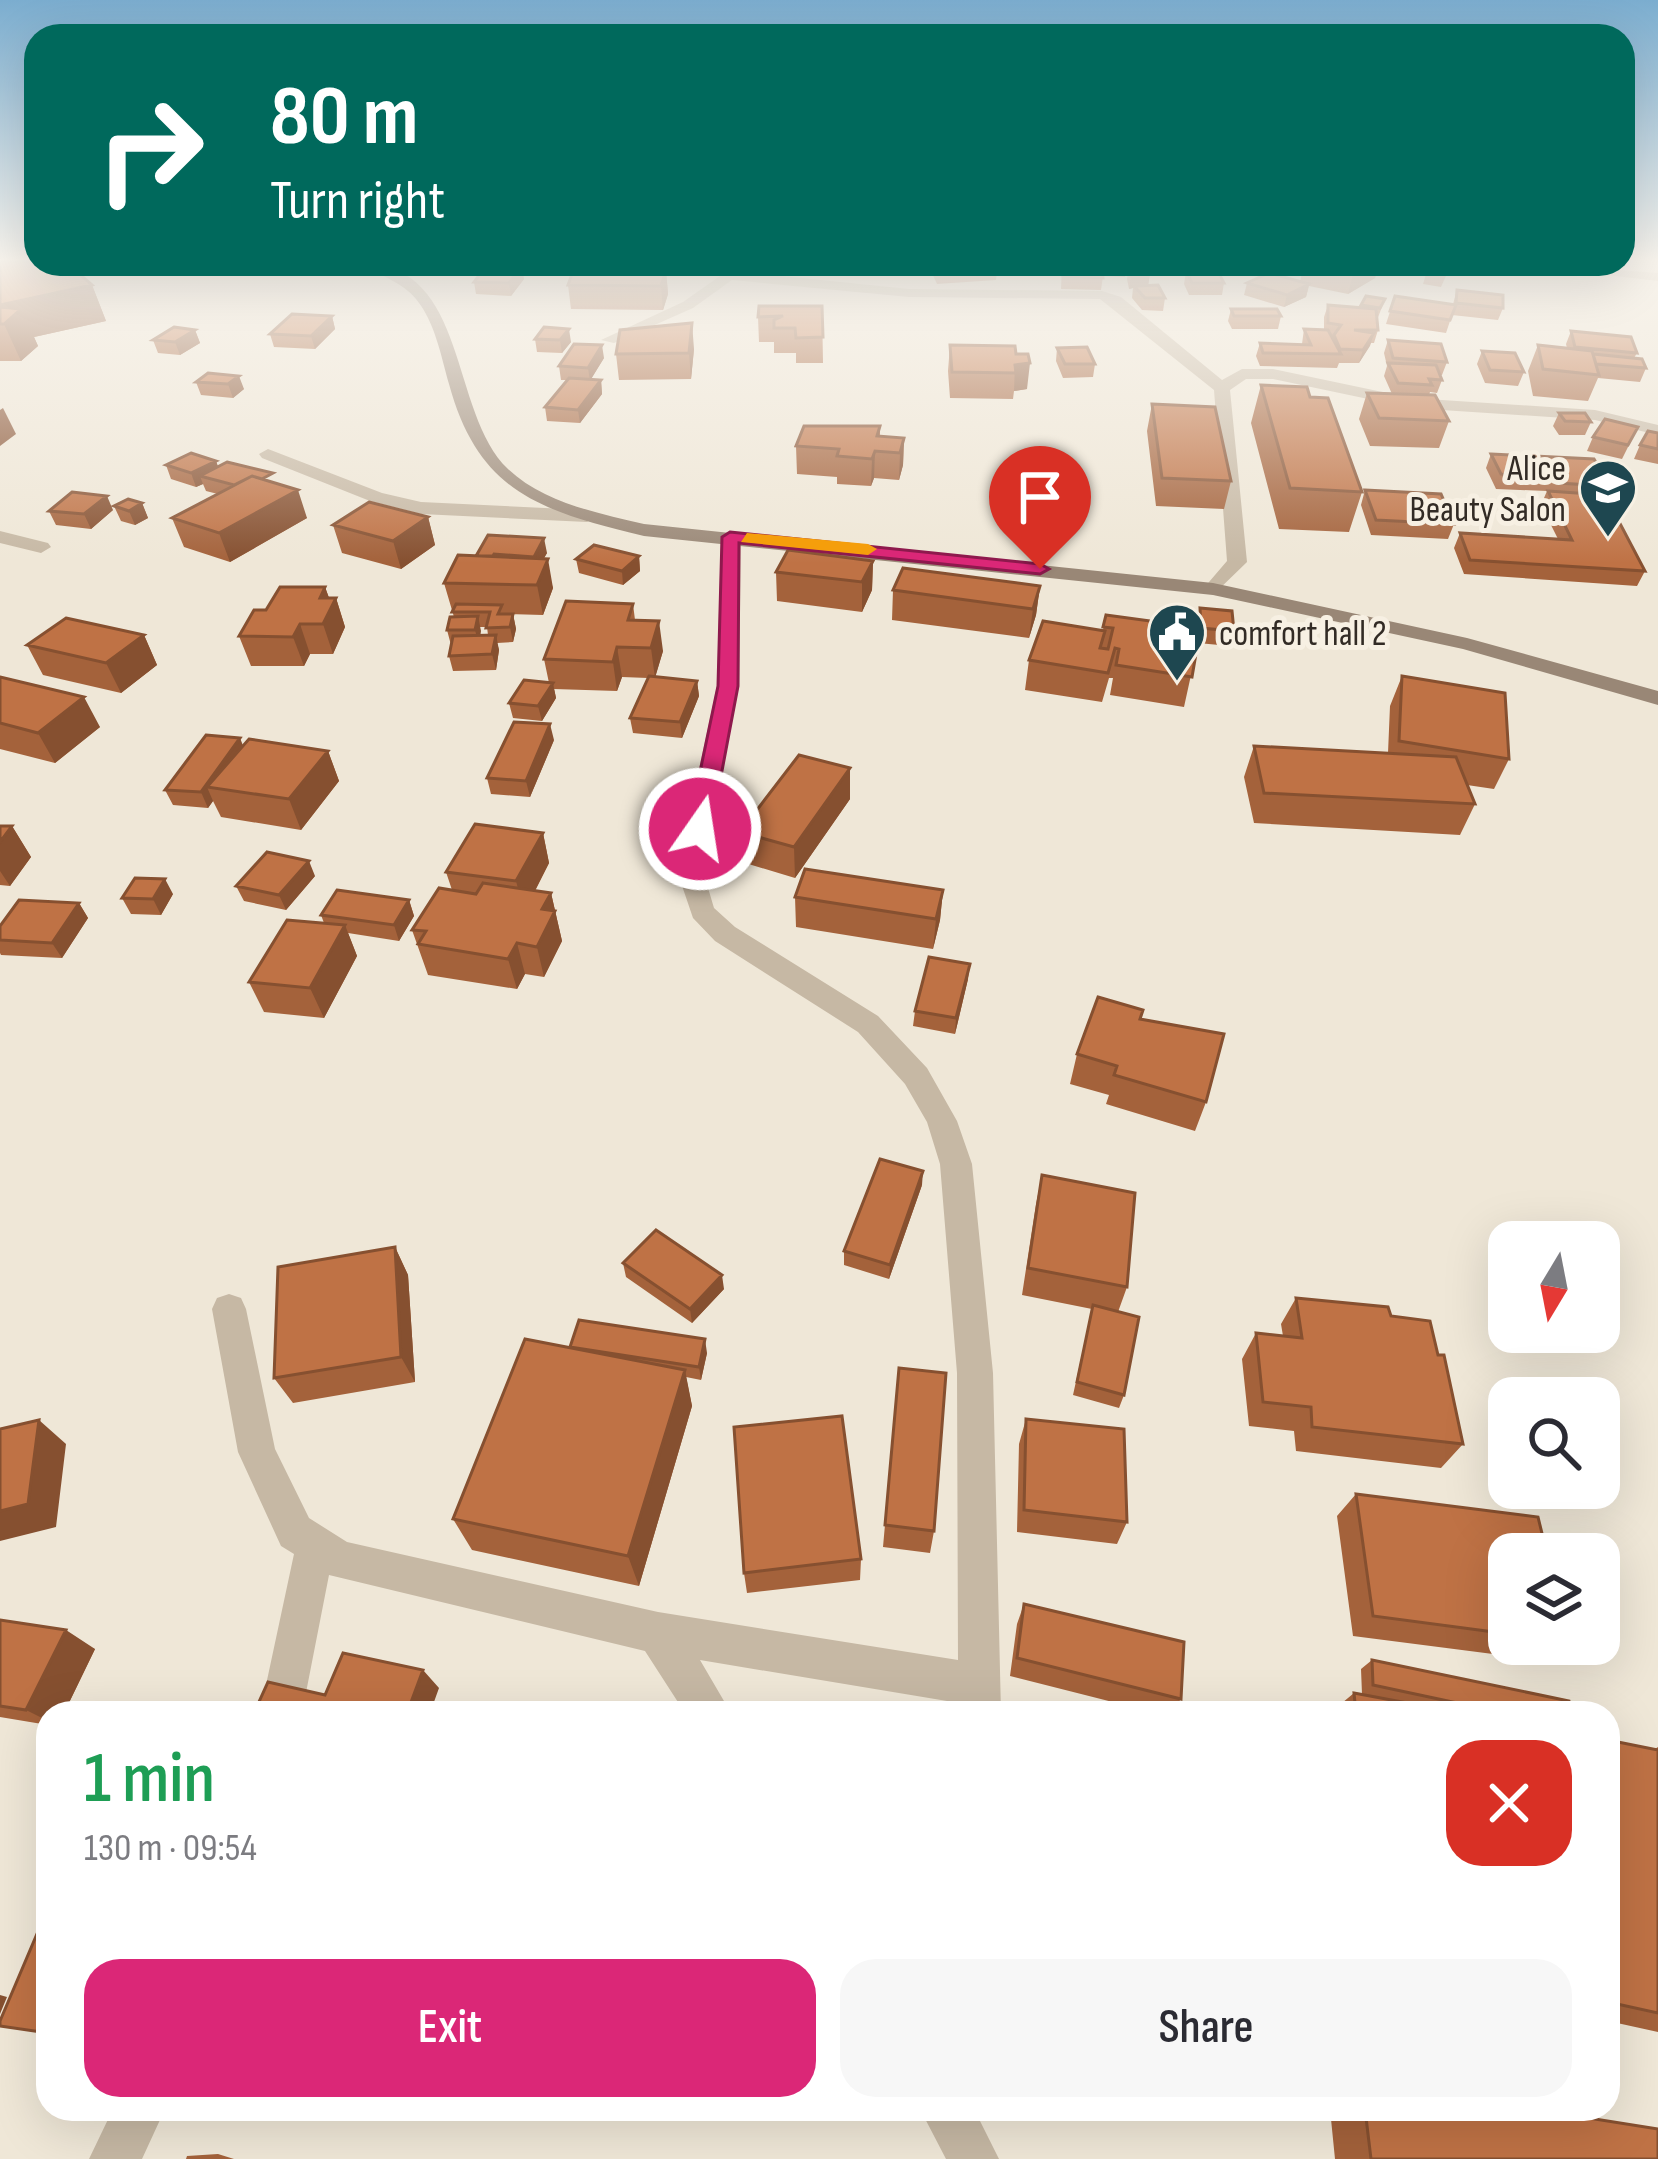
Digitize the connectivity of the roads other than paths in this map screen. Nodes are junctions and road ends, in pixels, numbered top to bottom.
1 (449, 362) edge
2 (1190, 362) edge
3 (1222, 388) junction
4 (1658, 430) edge
5 (268, 454) dead end
6 (587, 517) junction
7 (0, 537) edge
8 (730, 537) junction
9 (41, 548) dead end
10 (1213, 589) junction
11 (1658, 698) edge
12 (229, 1309) dead end
13 (316, 1544) junction
14 (658, 1633) junction
15 (980, 1699) edge
16 (283, 1701) edge
17 (702, 1701) edge
18 (134, 2121) edge
19 (115, 2159) edge

1 - 6 street
2 - 3 street
3 - 4 street
3 - 10 street
5 - 6 street
6 - 8 street
7 - 9 street
8 - 10 street
8 - 15 street
10 - 11 street
12 - 13 street
13 - 14 street
13 - 16 street
14 - 15 street
14 - 17 street
18 - 19 street

